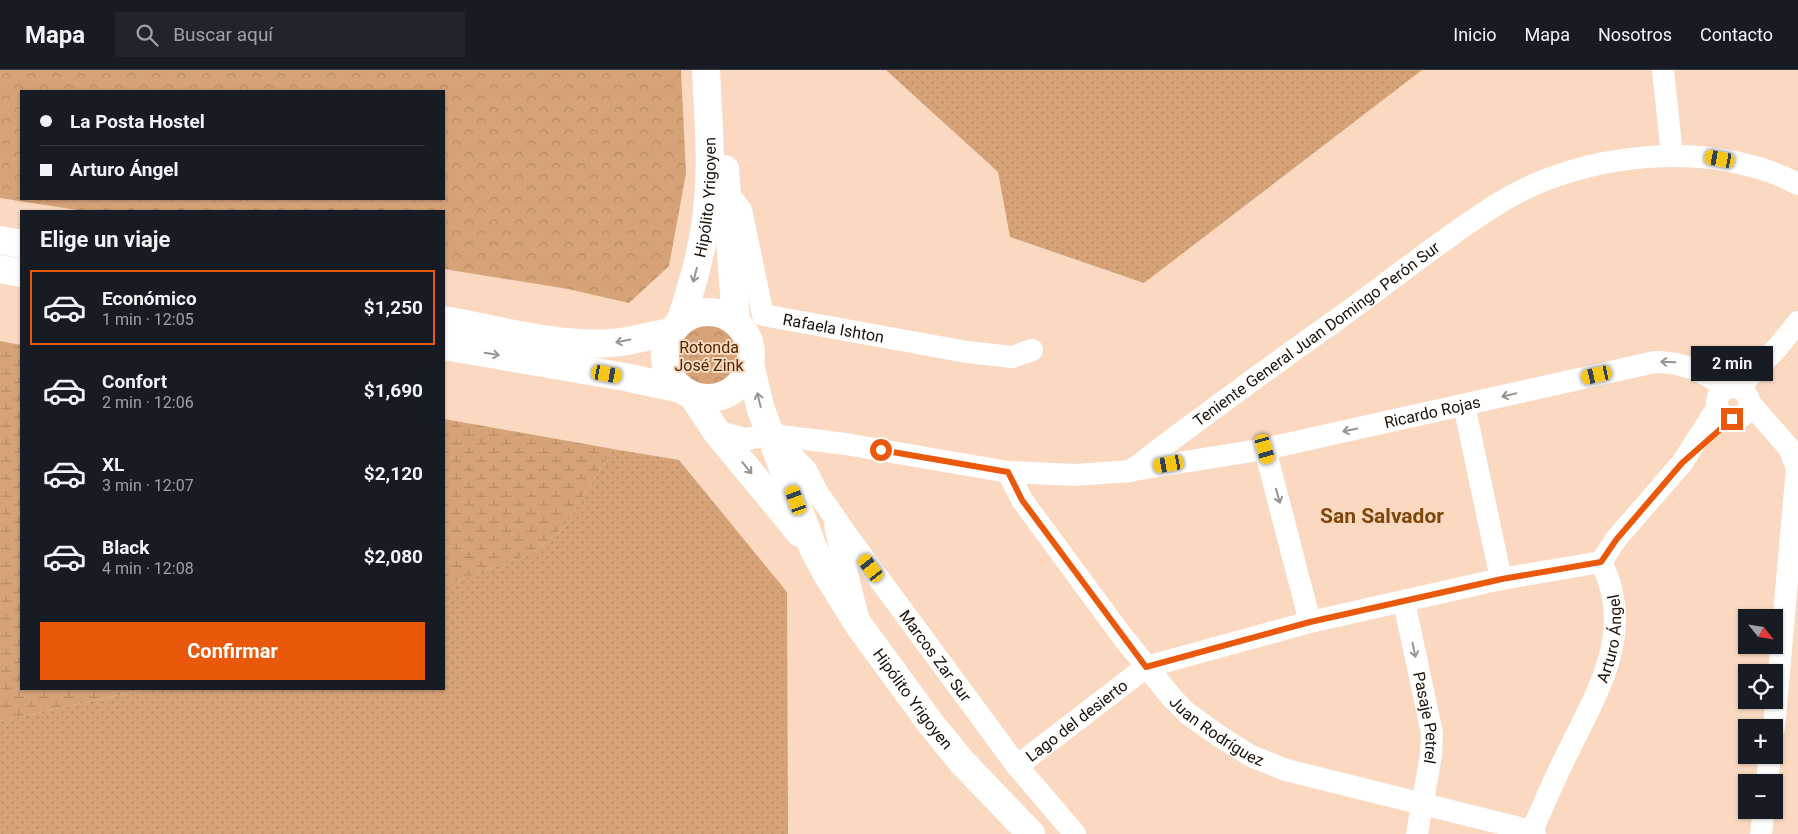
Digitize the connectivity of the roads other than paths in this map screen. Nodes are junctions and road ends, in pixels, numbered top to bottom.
1 (706, 70) edge
2 (721, 70) edge
3 (1663, 70) edge
4 (1672, 155) junction
5 (1798, 184) edge
6 (0, 240) edge
7 (20, 244) edge
8 (0, 269) edge
9 (20, 273) edge
10 (445, 320) edge
11 (747, 322) junction
12 (1798, 322) edge
13 (676, 327) junction
14 (445, 346) edge
15 (1032, 350) dead end
16 (750, 364) junction
17 (687, 393) junction
18 (1735, 403) junction
19 (1464, 405) junction
20 (716, 430) junction
21 (772, 435) junction
22 (827, 442) junction
23 (1265, 449) junction
24 (806, 470) junction
25 (1131, 471) junction
26 (1008, 472) junction
27 (833, 516) junction
28 (814, 550) junction
29 (1601, 562) junction
30 (1502, 579) junction
31 (1404, 602) junction
32 (1310, 622) junction
33 (860, 627) junction
34 (1146, 667) junction
35 (1775, 719) edge
36 (1017, 766) junction
37 (1422, 804) junction
38 (1763, 819) edge
39 (1533, 832) edge
40 (1031, 834) edge
41 (1075, 834) edge
42 (1417, 834) edge
43 (1761, 834) edge

1 -> 13 main road, Hipólito Yrigoyen
2 - 11 main road, Hipólito Yrigoyen
3 - 4 street
4 - 5 street, Teniente General Juan Domingo Perón Sur
4 - 25 street, Teniente General Juan Domingo Perón Sur
6 - 7 main road
8 - 9 main road
13 -> 10 main road
11 - 13 main road
11 - 15 street, Rafaela Ishton
11 - 16 main road
12 - 18 street
13 - 17 main road
14 -> 17 main road
16 - 17 main road
21 -> 16 main road, Hipólito Yrigoyen
17 - 20 main road, Hipólito Yrigoyen
18 -> 19 street, Ricardo Rojas
18 - 29 street
18 - 35 street, Ricardo Rojas
19 -> 23 street, Ricardo Rojas
19 - 30 street
20 - 21 street
20 -> 28 main road, Hipólito Yrigoyen
21 - 22 street
21 - 24 street, Marcos Zar Sur
21 - 28 main road, Hipólito Yrigoyen
22 - 24 street
22 - 26 street
23 - 25 street, Ricardo Rojas
23 -> 32 street
24 - 27 street, Marcos Zar Sur
25 - 26 street
26 - 34 street, Juan Rodríguez
27 - 33 street
27 - 36 street, Marcos Zar Sur
28 - 33 main road, Hipólito Yrigoyen
29 - 30 street, Lago del desierto
29 - 39 street, Arturo Ángel
30 - 31 street, Lago del desierto
31 - 32 street, Lago del desierto
31 -> 37 street, Pasaje Petrel
32 - 34 street, Lago del desierto
33 - 40 main road, Hipólito Yrigoyen
34 - 36 street, Lago del desierto
34 - 37 street, Juan Rodríguez
36 - 41 street, Marcos Zar Sur
37 - 39 street, Juan Rodríguez
37 - 42 street, Pasaje Petrel
38 - 43 street

